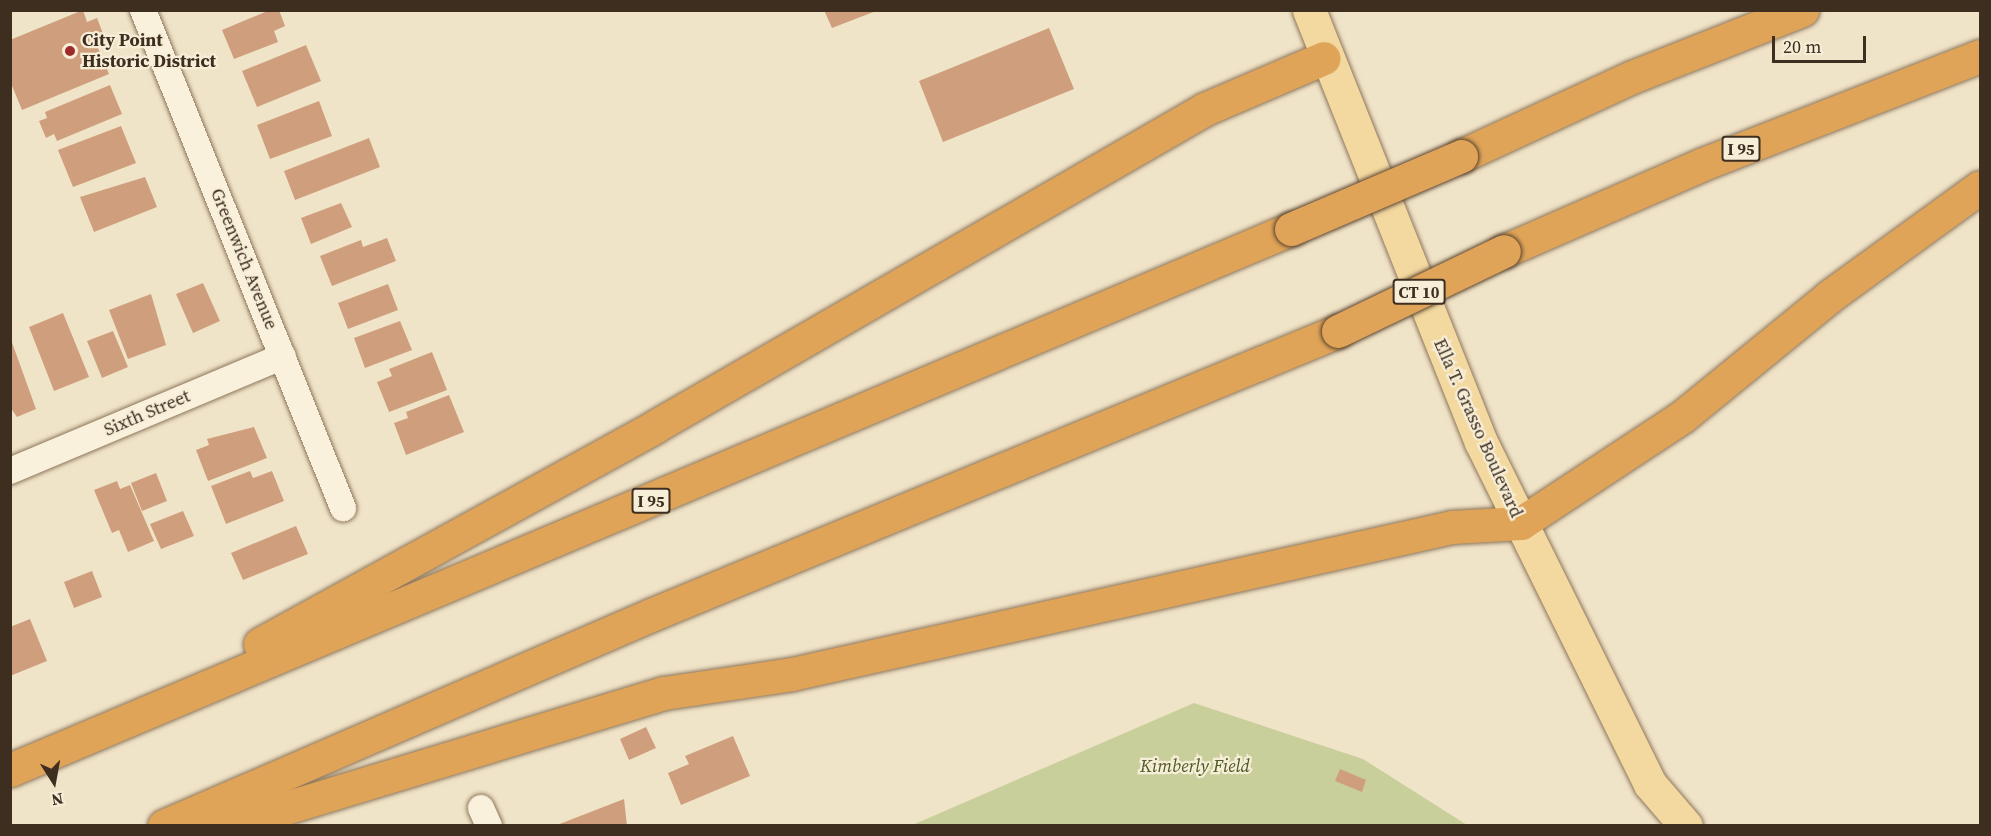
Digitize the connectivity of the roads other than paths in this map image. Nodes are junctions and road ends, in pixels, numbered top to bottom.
1 (143, 10) edge
2 (1309, 10) edge
3 (1802, 10) edge
4 (1980, 56) edge
5 (1324, 58) junction
6 (1980, 187) edge
7 (283, 356) junction
8 (10, 471) edge
9 (343, 508) dead end
10 (1521, 523) junction
11 (116, 724) junction
12 (10, 770) edge
13 (164, 825) edge
14 (226, 825) edge
15 (1686, 825) edge

1 - 7 street, Greenwich Avenue
2 - 5 main road, Ella T. Grasso Boulevard / CT 10
3 - 11 highway, I 95, bridge
4 - 13 highway, I 95, bridge
5 - 10 main road, Ella T. Grasso Boulevard / CT 10
5 - 11 highway
6 - 10 highway
7 - 8 street, Sixth Street
7 - 9 street, Greenwich Avenue
10 - 14 highway
10 - 15 main road, Ella T. Grasso Boulevard / CT 10
11 - 12 highway, I 95

